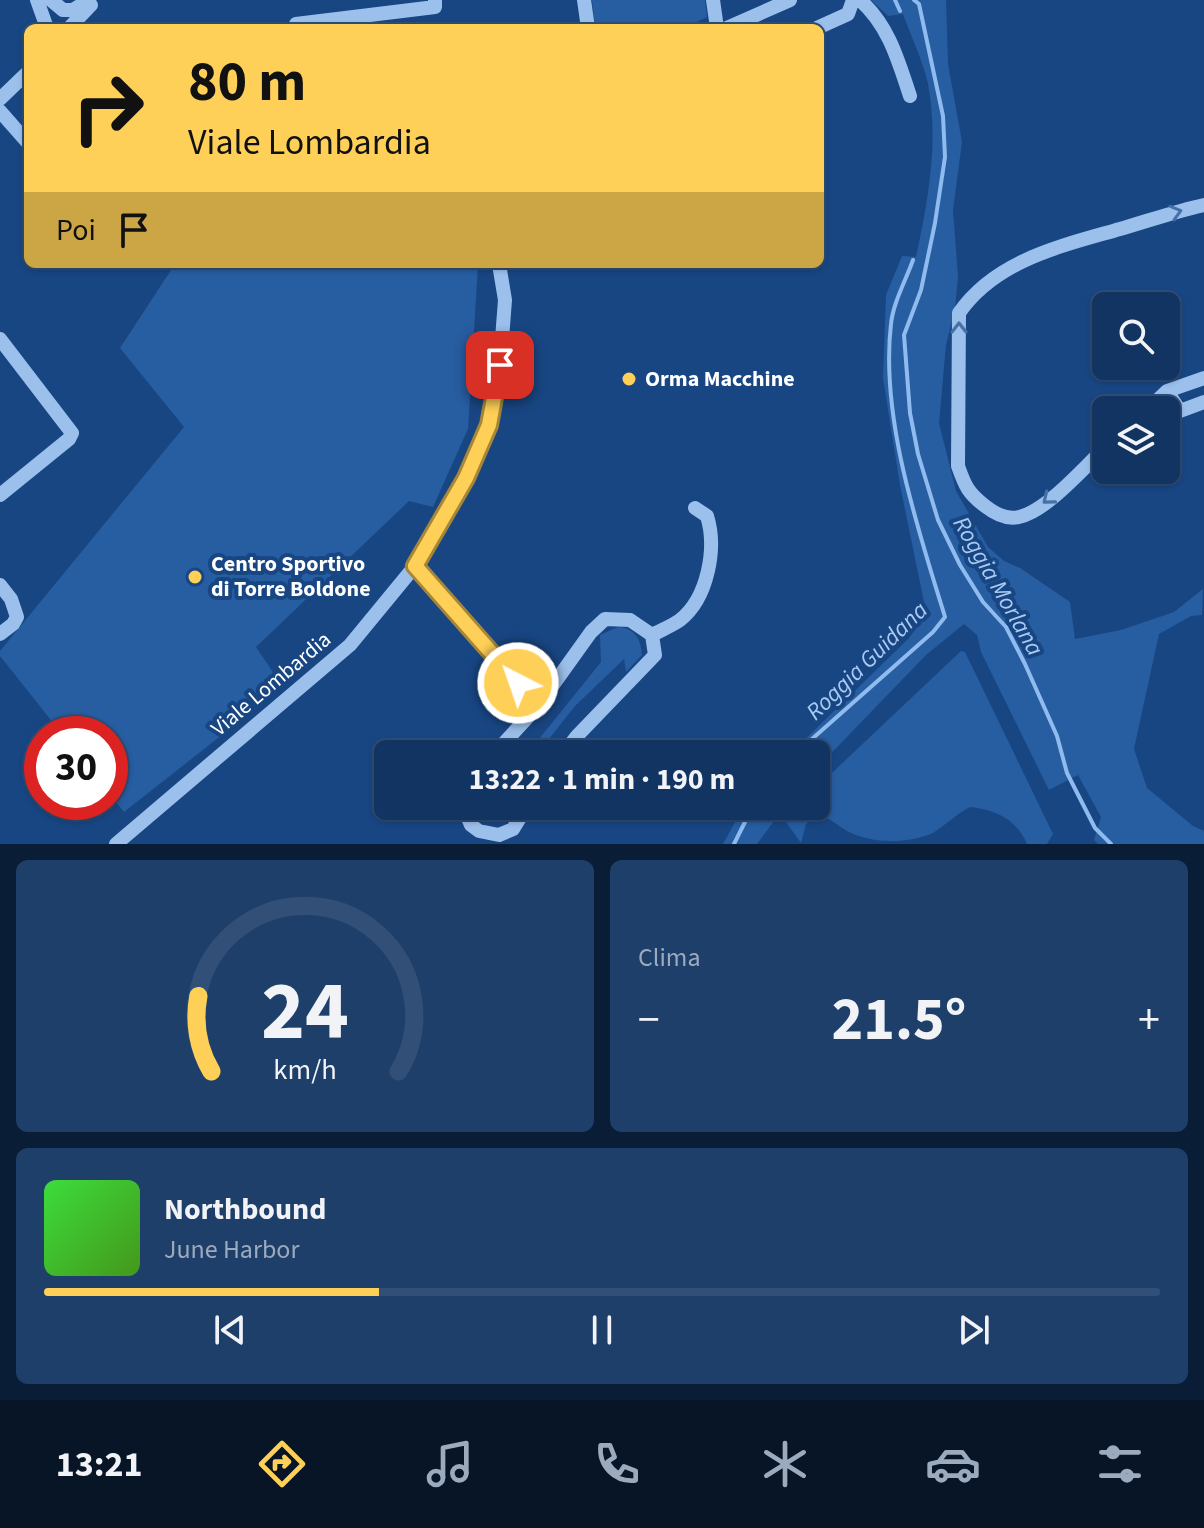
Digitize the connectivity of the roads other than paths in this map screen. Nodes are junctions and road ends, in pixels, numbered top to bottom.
1 (37, 0) edge
2 (51, 0) edge
3 (92, 0) edge
4 (435, 0) edge
5 (584, 0) edge
6 (713, 0) edge
7 (790, 0) edge
8 (853, 0) edge
9 (860, 0) edge
10 (46, 24) edge
11 (72, 24) edge
12 (296, 24) edge
13 (587, 24) edge
14 (716, 24) edge
15 (736, 24) edge
16 (824, 25) edge
17 (24, 76) edge
18 (910, 96) dead end
19 (0, 99) edge
20 (0, 111) edge
21 (24, 138) edge
22 (1204, 205) edge
23 (500, 268) edge
24 (0, 339) edge
25 (1204, 378) edge
26 (1167, 391) junction
27 (1162, 396) edge
28 (1204, 402) edge
29 (1092, 460) edge
30 (0, 495) edge
31 (695, 508) dead end
32 (415, 566) junction
33 (0, 585) edge
34 (0, 634) edge
35 (652, 635) junction
36 (538, 706) junction
37 (507, 740) edge
38 (574, 740) edge
39 (469, 820) edge
40 (518, 820) edge
41 (499, 840) edge
42 (116, 844) edge

1 - 10 street
2 - 3 street
3 - 11 street
4 - 12 street
5 - 13 street
6 - 14 street
7 - 15 street
8 - 16 street
9 - 18 street
17 - 19 street
20 - 21 street
29 -> 22 street
23 - 32 street, Viale Lombardia
24 - 30 street
25 - 26 street
26 - 27 street
26 - 28 street
31 - 35 street
32 - 36 street
32 - 42 street, Viale Lombardia
33 - 34 street
35 - 36 street
35 - 38 street
36 - 37 street
39 - 41 street
40 - 41 street

